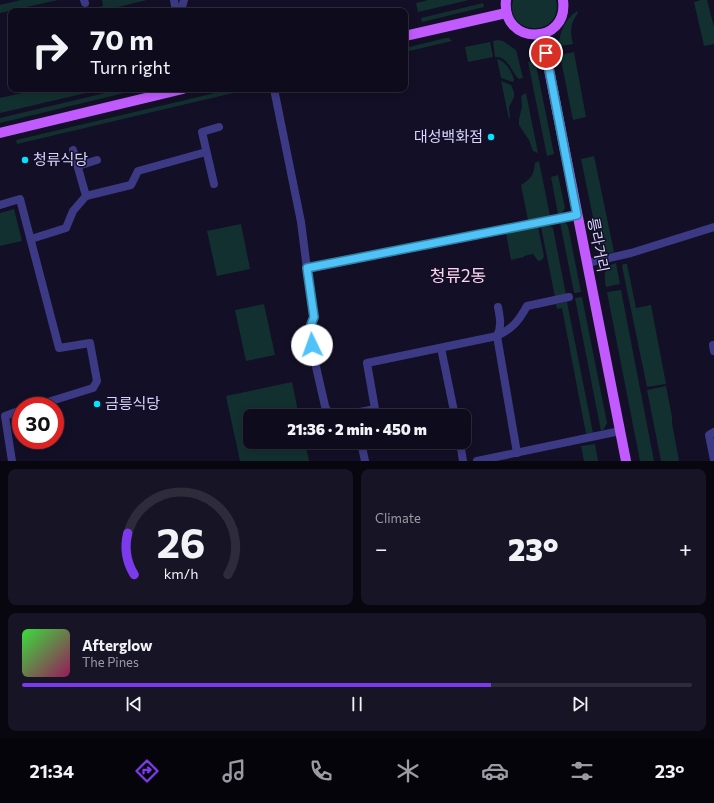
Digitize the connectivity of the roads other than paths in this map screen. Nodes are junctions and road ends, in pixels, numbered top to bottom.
1 (506, 0) edge
2 (564, 0) edge
3 (506, 13) junction
4 (542, 34) junction
5 (408, 35) edge
6 (171, 92) edge
7 (275, 92) edge
8 (219, 127) dead end
9 (0, 133) edge
10 (73, 150) dead end
11 (206, 152) junction
12 (97, 160) dead end
13 (78, 166) junction
14 (214, 184) dead end
15 (86, 196) junction
16 (0, 205) edge
17 (577, 215) junction
18 (714, 227) edge
19 (31, 239) junction
20 (587, 263) junction
21 (307, 268) junction
22 (569, 297) dead end
23 (498, 307) dead end
24 (497, 336) junction
25 (441, 348) junction
26 (64, 397) edge
27 (326, 409) edge
28 (375, 409) edge
29 (454, 409) edge
30 (12, 413) edge
31 (2, 416) edge
32 (620, 431) junction
33 (714, 432) edge
34 (362, 449) edge
35 (461, 449) edge
36 (517, 453) junction
37 (714, 460) edge
38 (12, 461) edge
39 (365, 461) edge
40 (463, 461) edge
41 (477, 461) edge
42 (626, 461) edge

1 - 3 main road
2 - 4 main road
3 - 4 main road
3 - 5 main road
4 - 17 main road, 릉라거리
6 - 9 main road
7 - 21 street
8 - 11 street
10 - 13 street
11 - 14 street
11 - 15 street
12 - 13 street
13 - 15 street
15 - 19 street
16 - 19 street
17 - 20 main road, 릉라거리
17 - 21 street
18 - 20 street
19 - 26 street
20 - 32 main road, 릉라거리
21 - 27 street
22 - 24 street
23 - 24 street
24 - 25 street
24 - 36 street
25 - 28 street
25 - 29 street
30 - 31 street
31 - 38 street
32 - 36 street
32 - 42 main road, 릉라거리
33 - 37 street
34 - 39 street
35 - 40 street
36 - 41 street

